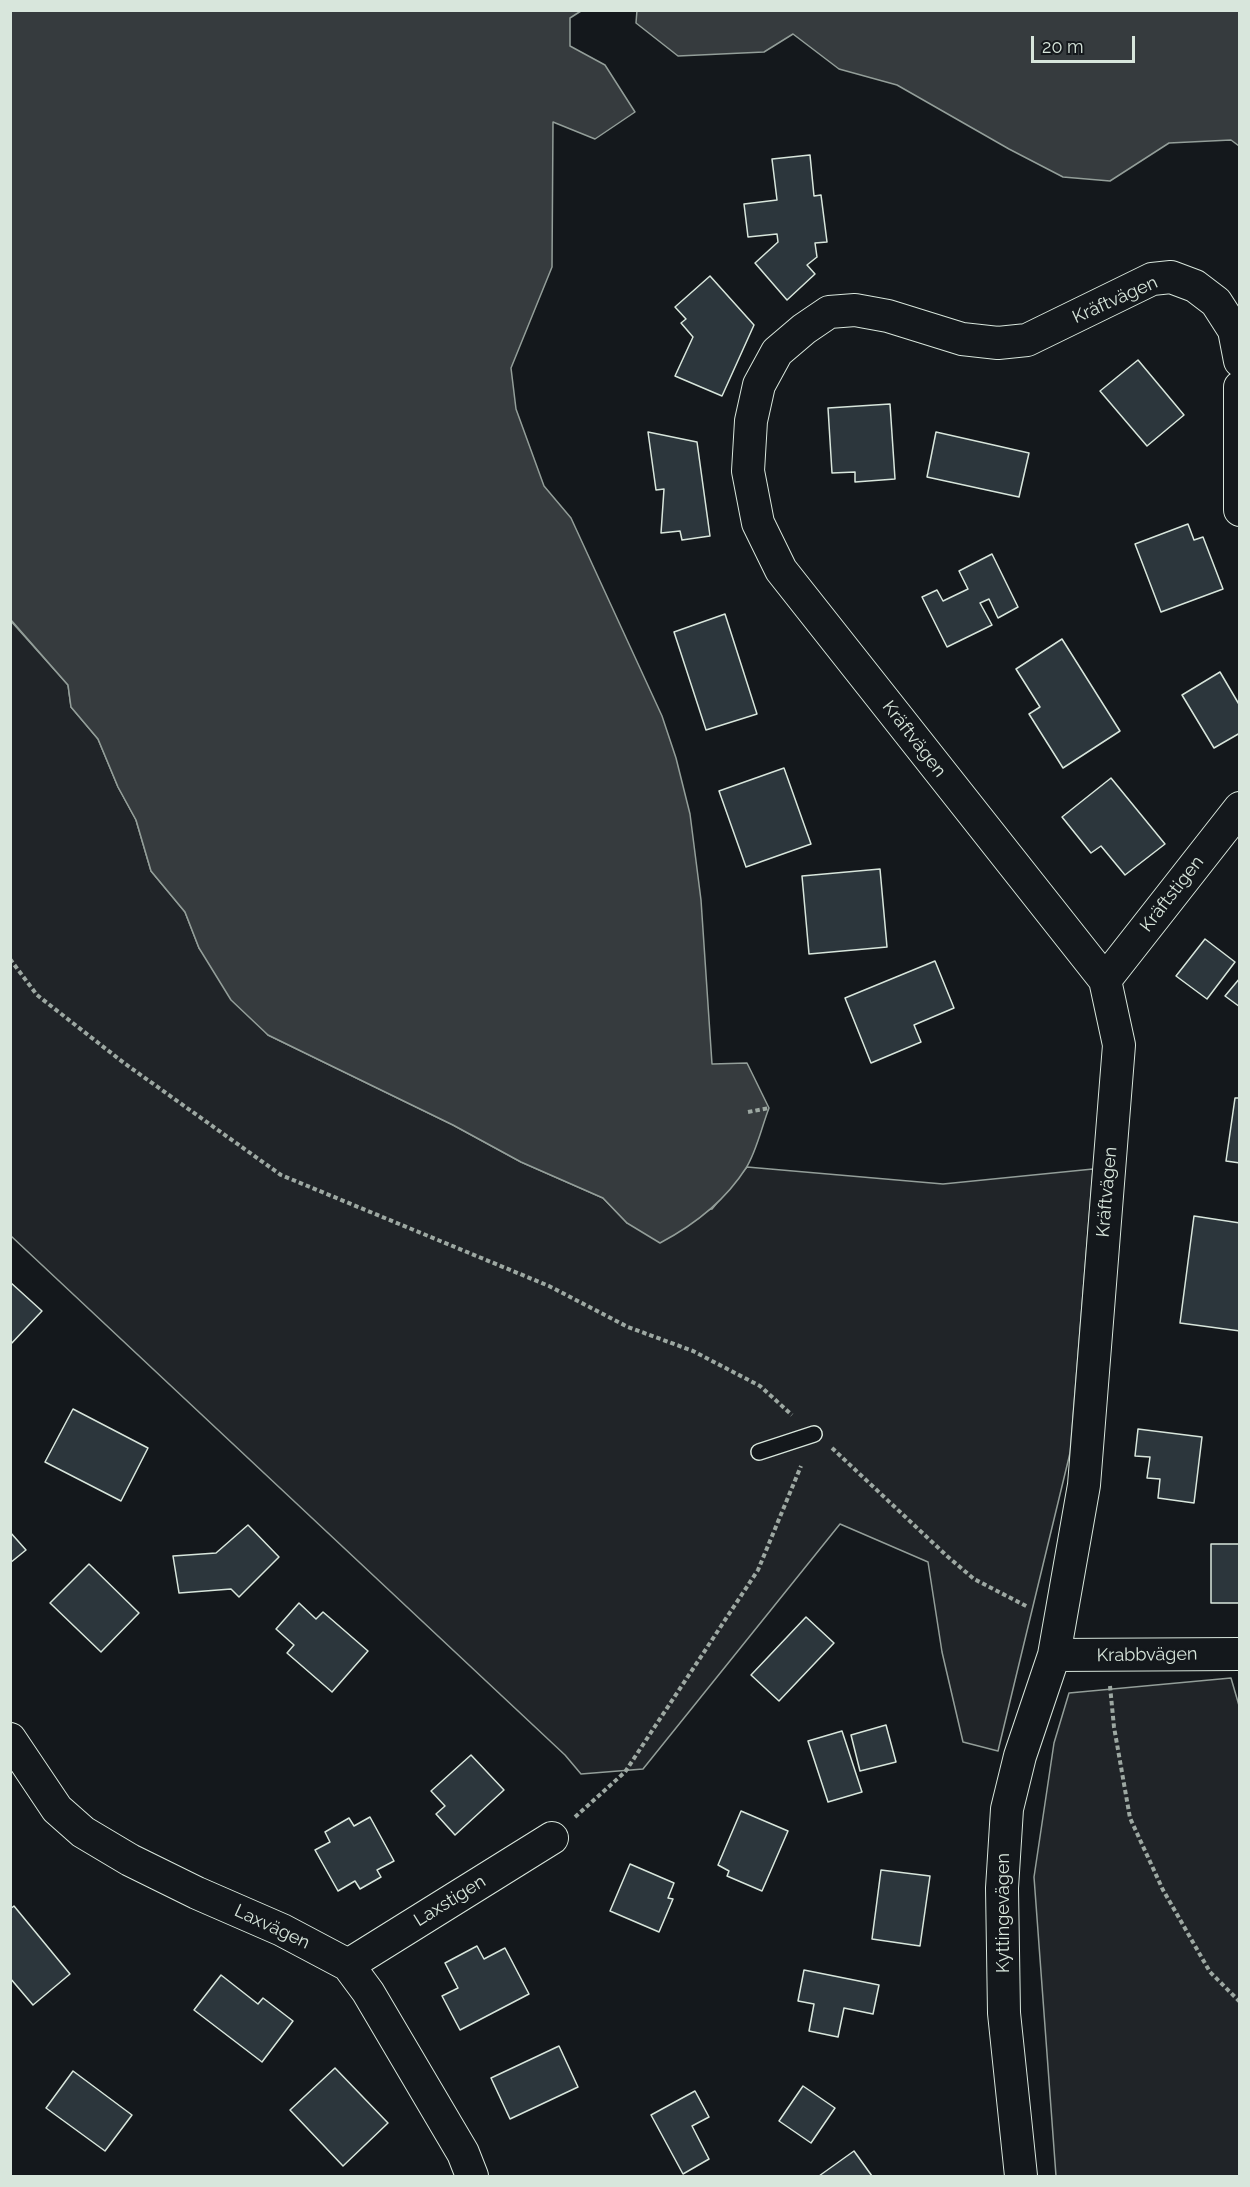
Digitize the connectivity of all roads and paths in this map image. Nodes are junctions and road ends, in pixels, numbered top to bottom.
1 (1239, 361) edge
2 (1239, 387) edge
3 (1239, 510) edge
4 (1239, 808) edge
5 (10, 959) edge
6 (1105, 980) junction
7 (769, 1108) dead end
8 (748, 1112) dead end
9 (814, 1434) junction
10 (759, 1452) dead end
11 (1034, 1610) dead end
12 (1239, 1654) edge
13 (1054, 1655) junction
14 (1108, 1655) junction
15 (10, 1739) edge
16 (552, 1838) joint
17 (348, 1965) junction
18 (1239, 2002) edge
19 (472, 2176) edge
20 (1021, 2176) edge

1 - 6 street, Kräftvägen
2 - 3 street
4 - 6 street, Kräftstigen
5 - 9 path
6 - 13 street, Kräftvägen
7 - 8 path
9 - 10 lane
9 - 11 path
9 - 16 path
12 - 14 street, Krabbvägen
13 - 14 street, Krabbvägen
13 - 20 street, Kyttingevägen
14 - 18 path
15 - 17 street, Laxvägen
16 - 17 street, Laxstigen
17 - 19 street, Laxvägen

